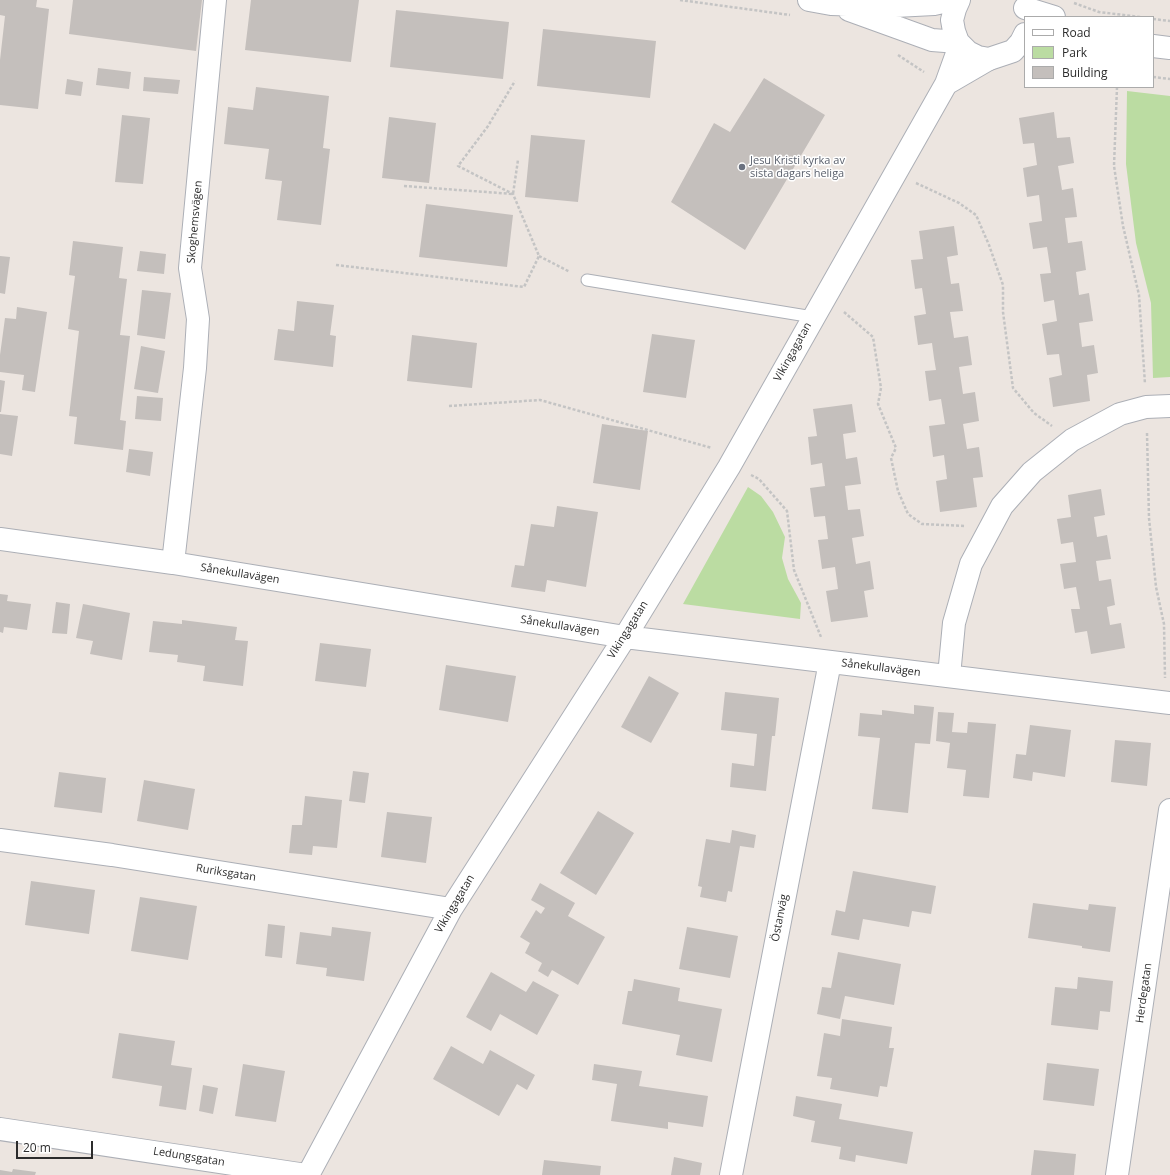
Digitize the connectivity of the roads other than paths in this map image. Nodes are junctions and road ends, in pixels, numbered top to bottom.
1 (215, 0) edge
2 (809, 0) edge
3 (952, 0) edge
4 (959, 0) edge
5 (831, 4) junction
6 (1024, 6) edge
7 (1061, 9) edge
8 (959, 43) junction
9 (1021, 45) edge
10 (1154, 46) edge
11 (1170, 48) edge
12 (989, 59) junction
13 (946, 84) junction
14 (587, 280) road end
15 (813, 317) junction
16 (1170, 406) edge
17 (0, 539) edge
18 (173, 563) junction
19 (625, 637) junction
20 (830, 662) junction
21 (949, 676) junction
22 (1165, 703) edge
23 (1170, 810) edge
24 (0, 840) edge
25 (451, 909) junction
26 (0, 1129) edge
27 (307, 1175) edge
28 (731, 1175) edge
29 (1117, 1175) edge

1 - 18 street, Skoghemsvägen
2 - 5 street
3 - 5 street
4 - 8 street
5 - 8 street
6 - 7 street
8 - 12 street
8 - 13 street, Vikingagatan
9 - 12 street, Vikingagatan
10 - 11 street
12 - 13 street, Vikingagatan
13 - 15 street, Vikingagatan
14 - 15 lane
15 - 19 street, Vikingagatan
16 - 21 street
17 - 18 street, Sånekullavägen
18 - 19 street, Sånekullavägen
19 - 20 street, Sånekullavägen
19 - 25 street, Vikingagatan
20 - 21 street, Sånekullavägen
20 - 28 street, Östanväg
21 - 22 street, Sånekullavägen
23 - 29 street, Herdegatan
24 - 25 street, Ruriksgatan
25 - 27 street, Vikingagatan
26 - 27 street, Ledungsgatan

